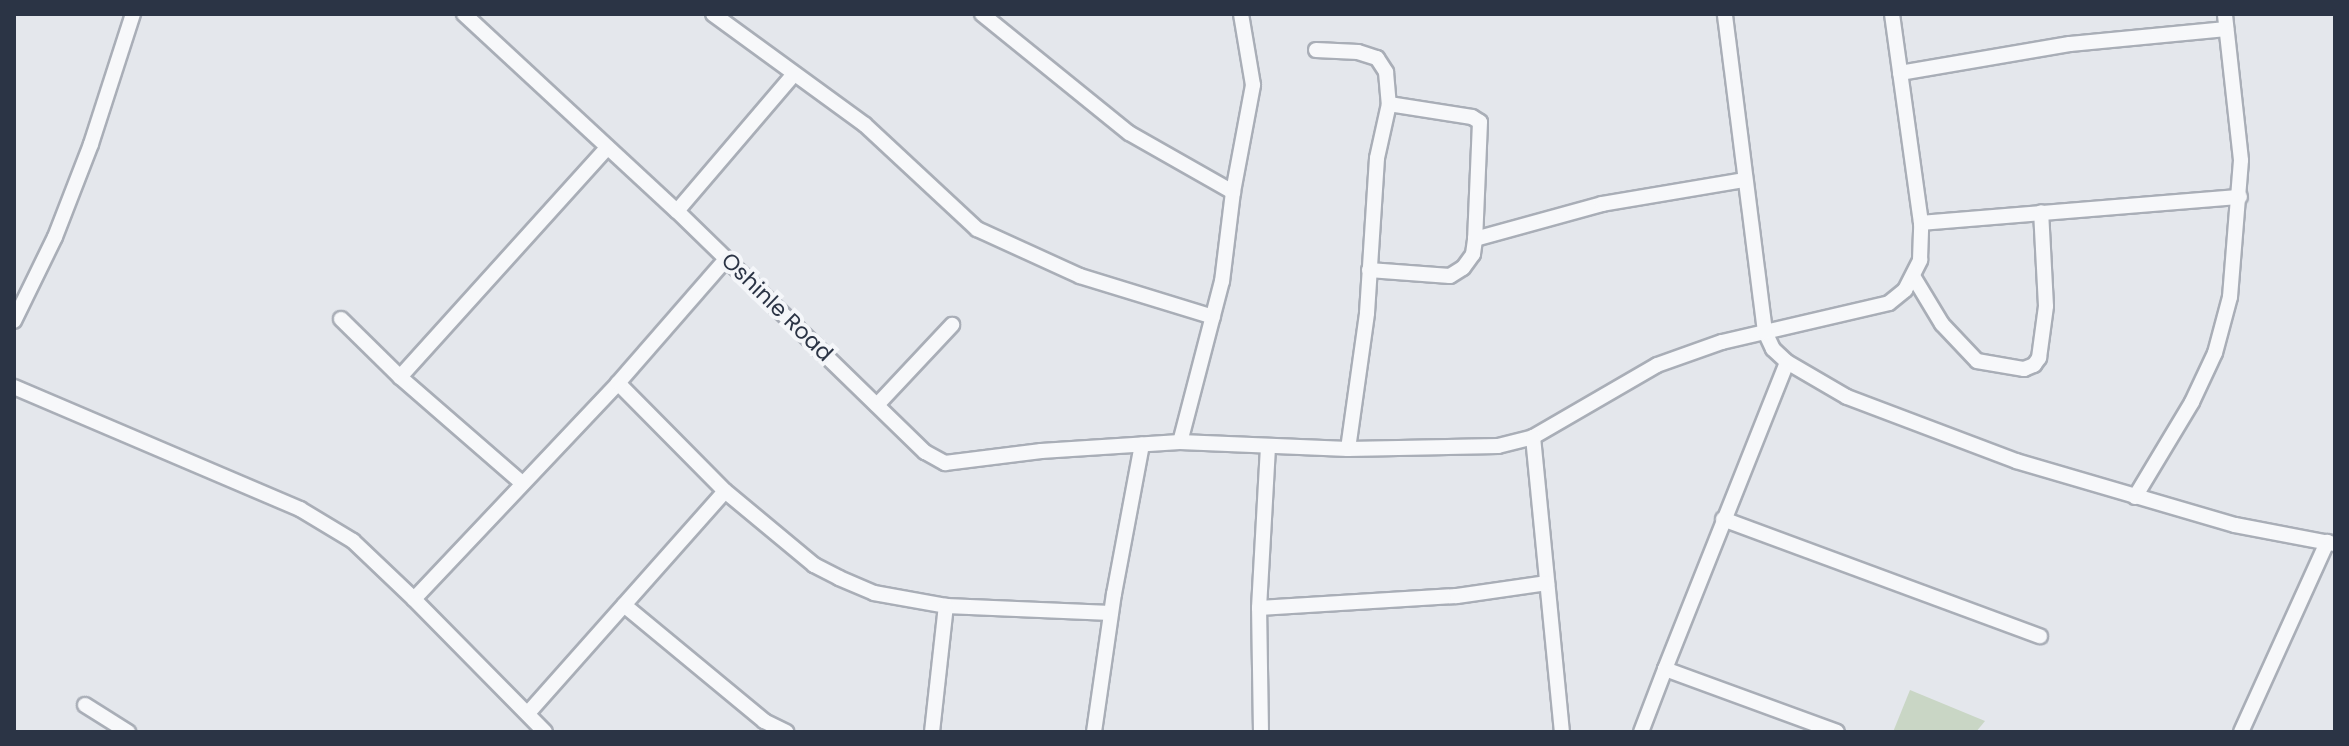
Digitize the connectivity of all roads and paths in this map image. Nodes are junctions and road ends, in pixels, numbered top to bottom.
1 (133, 14) edge
2 (713, 14) edge
3 (982, 14) edge
4 (1241, 14) edge
5 (1725, 14) edge
6 (1892, 14) edge
7 (468, 16) edge
8 (2226, 22) edge
9 (1316, 50) dead end
10 (1900, 73) junction
11 (793, 75) junction
12 (1389, 104) junction
13 (607, 148) junction
14 (1744, 180) junction
15 (1233, 192) junction
16 (2240, 197) junction
17 (677, 211) junction
18 (2041, 212) junction
19 (1921, 223) junction
20 (1475, 239) junction
21 (726, 259) junction
22 (1369, 270) junction
23 (1913, 276) junction
24 (1213, 317) junction
25 (341, 319) dead end
26 (14, 321) edge
27 (952, 325) dead end
28 (1765, 332) junction
29 (1787, 362) junction
30 (400, 377) junction
31 (618, 383) junction
32 (14, 387) edge
33 (877, 405) junction
34 (1533, 437) junction
35 (1180, 442) junction
36 (1142, 445) junction
37 (1268, 447) junction
38 (1348, 449) junction
39 (522, 483) junction
40 (725, 491) junction
41 (2135, 497) junction
42 (1723, 519) junction
43 (2331, 543) edge
44 (1547, 583) junction
45 (414, 599) junction
46 (624, 605) junction
47 (946, 606) junction
48 (1259, 608) junction
49 (1111, 613) junction
50 (2040, 636) dead end
51 (1665, 669) junction
52 (85, 705) dead end
53 (529, 712) junction
54 (128, 732) edge
55 (545, 732) edge
56 (787, 732) edge
57 (932, 732) edge
58 (1094, 732) edge
59 (1261, 732) edge
60 (1562, 732) edge
61 (1641, 732) edge
62 (1837, 732) edge
63 (2241, 732) edge

1 - 26 street
2 - 11 street
3 - 15 street
4 - 15 street
5 - 14 street
6 - 10 street
7 - 13 street, Oshinle Road
8 - 10 street
8 - 16 street
9 - 12 street
10 - 19 street
11 - 17 street
11 - 24 street
12 - 20 street
12 - 22 street
13 - 17 street, Oshinle Road
13 - 30 street
14 - 20 street
14 - 28 street
15 - 24 street
16 - 18 street
16 - 41 street
17 - 21 street, Oshinle Road
18 - 19 street
18 - 23 street
19 - 23 street
20 - 22 street
21 - 31 street
21 - 33 street, Oshinle Road
22 - 38 street
23 - 28 street, Oshinle Road
24 - 35 street
25 - 30 street
27 - 33 street
28 - 29 street
28 - 34 street, Oshinle Road
29 - 41 street
29 - 42 street
30 - 39 street
31 - 39 street
31 - 40 street
32 - 45 street
33 - 36 street, Oshinle Road
34 - 38 street, Oshinle Road
34 - 44 street
35 - 36 street, Oshinle Road
35 - 37 street, Oshinle Road
36 - 49 street
37 - 38 street, Oshinle Road
37 - 48 street
39 - 45 street
40 - 46 street
40 - 47 street
41 - 43 street
42 - 50 street
42 - 51 street
43 - 63 street
44 - 48 street
44 - 60 street
45 - 53 street
46 - 53 street
46 - 56 street
47 - 49 street
47 - 57 street
48 - 59 street
49 - 58 street
51 - 61 street
51 - 62 street
52 - 54 street
53 - 55 street

